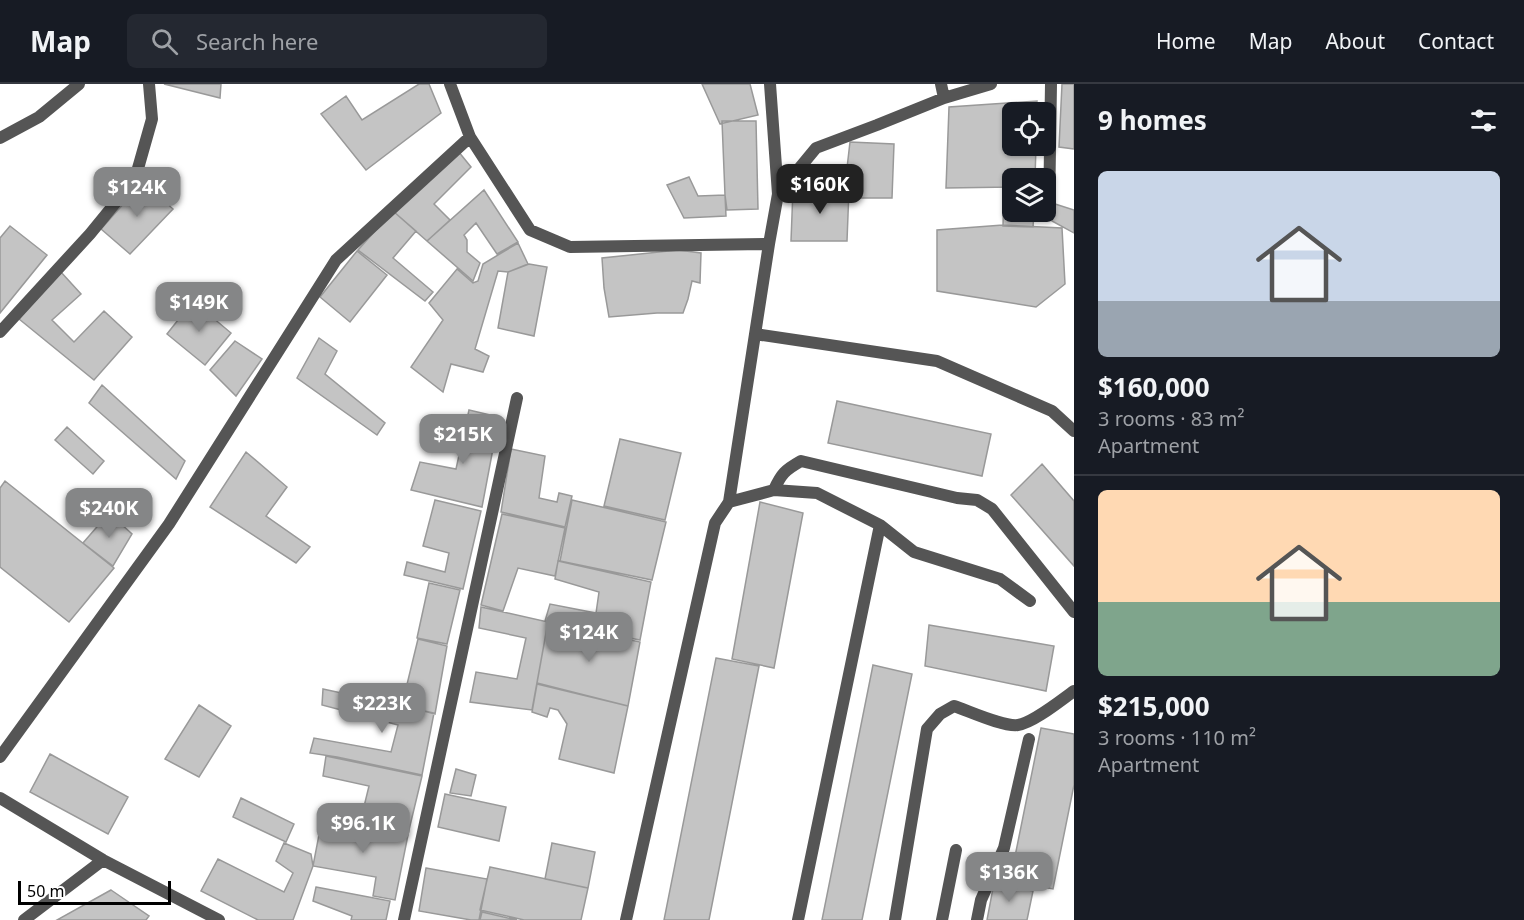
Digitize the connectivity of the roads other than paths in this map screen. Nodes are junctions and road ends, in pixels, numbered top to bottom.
1 (79, 84) edge
2 (149, 84) edge
3 (450, 84) edge
4 (770, 84) edge
5 (941, 84) edge
6 (991, 84) edge
7 (1051, 84) edge
8 (944, 98) junction
9 (470, 136) junction
10 (0, 138) edge
11 (1050, 168) edge
12 (778, 194) junction
13 (769, 244) junction
14 (0, 332) edge
15 (755, 334) junction
16 (517, 398) dead end
17 (1074, 431) edge
18 (774, 490) junction
19 (729, 502) junction
20 (880, 525) junction
21 (1030, 601) dead end
22 (1074, 612) edge
23 (1074, 691) edge
24 (1029, 739) dead end
25 (0, 757) edge
26 (0, 798) edge
27 (956, 850) dead end
28 (103, 860) junction
29 (24, 920) edge
30 (219, 920) edge
31 (404, 920) edge
32 (626, 920) edge
33 (798, 920) edge
34 (895, 920) edge
35 (942, 920) edge
36 (977, 920) edge

1 - 10 street
2 - 14 street
3 - 9 street
4 - 12 street
5 - 8 street
6 - 8 street
7 - 11 street
8 - 12 street
9 - 13 street
9 - 25 street
12 - 13 street
13 - 15 street
15 - 17 street
15 - 19 street
16 - 31 street
18 - 19 street
18 - 20 street
18 - 22 street
19 - 32 street
20 - 21 street
20 - 33 street
23 - 34 street
24 - 36 street
26 - 28 street
27 - 35 street
28 - 29 street
28 - 30 street

